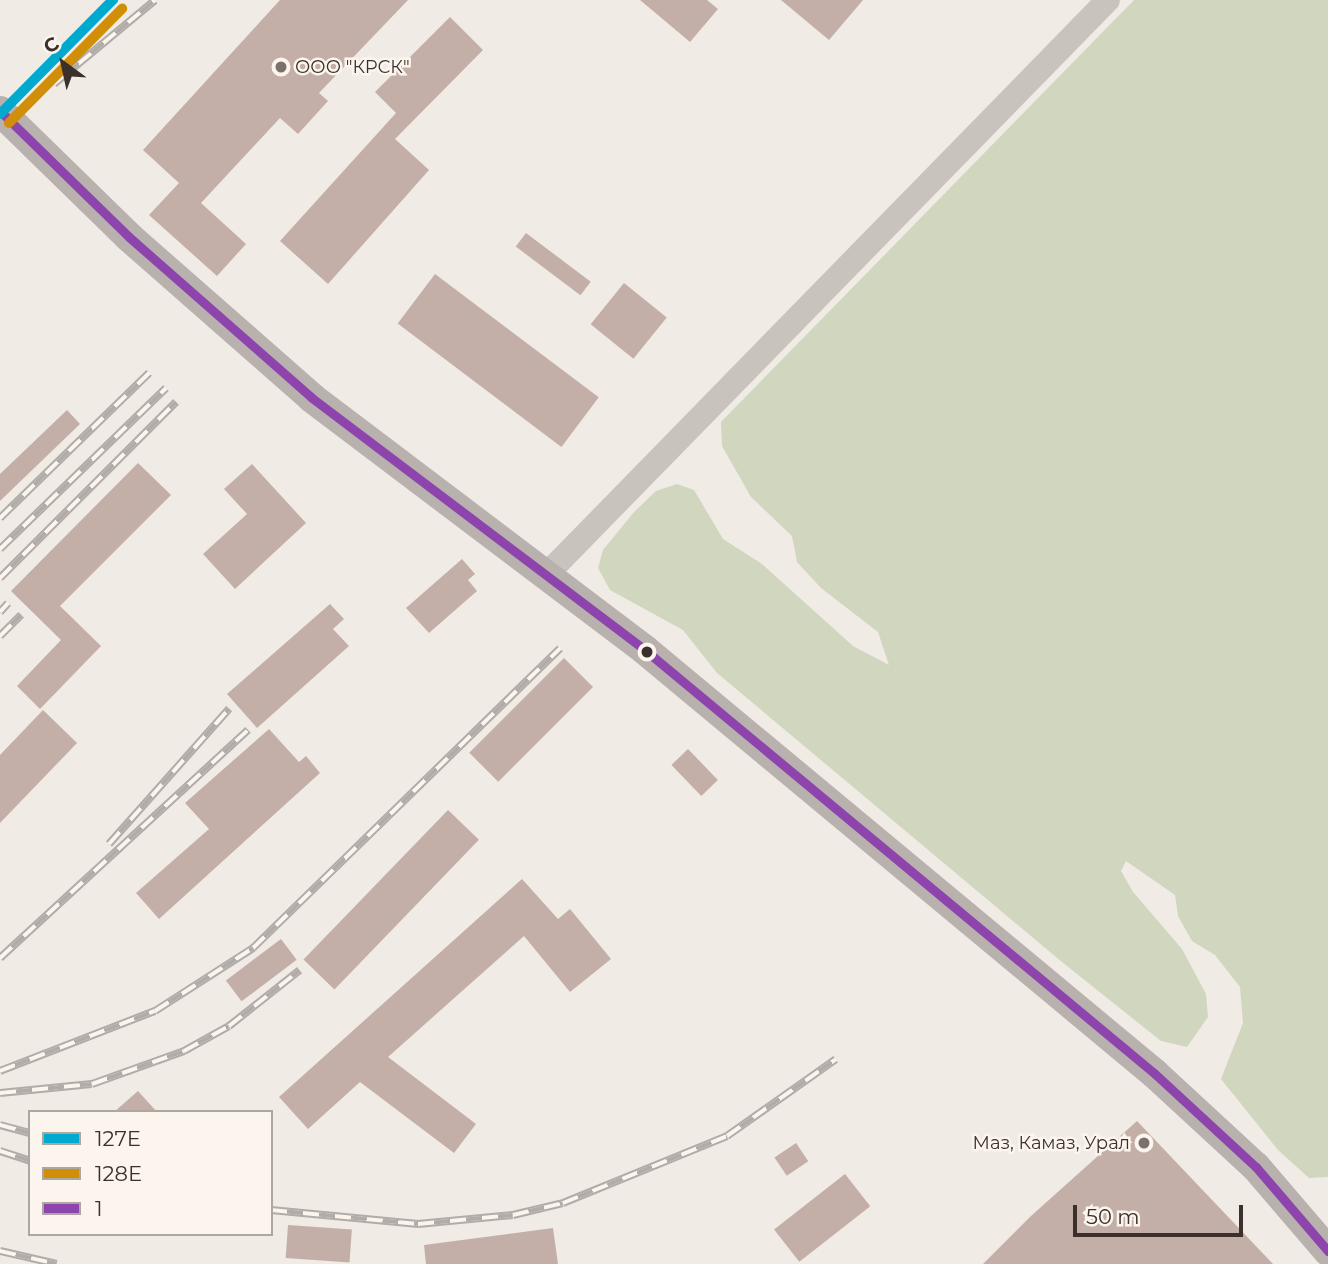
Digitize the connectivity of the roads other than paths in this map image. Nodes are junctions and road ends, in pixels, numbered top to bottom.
1 (1108, 0) edge
2 (0, 111) edge
3 (548, 573) junction
4 (1328, 1251) edge

1 - 3 street
2 - 3 main road
3 - 4 main road

